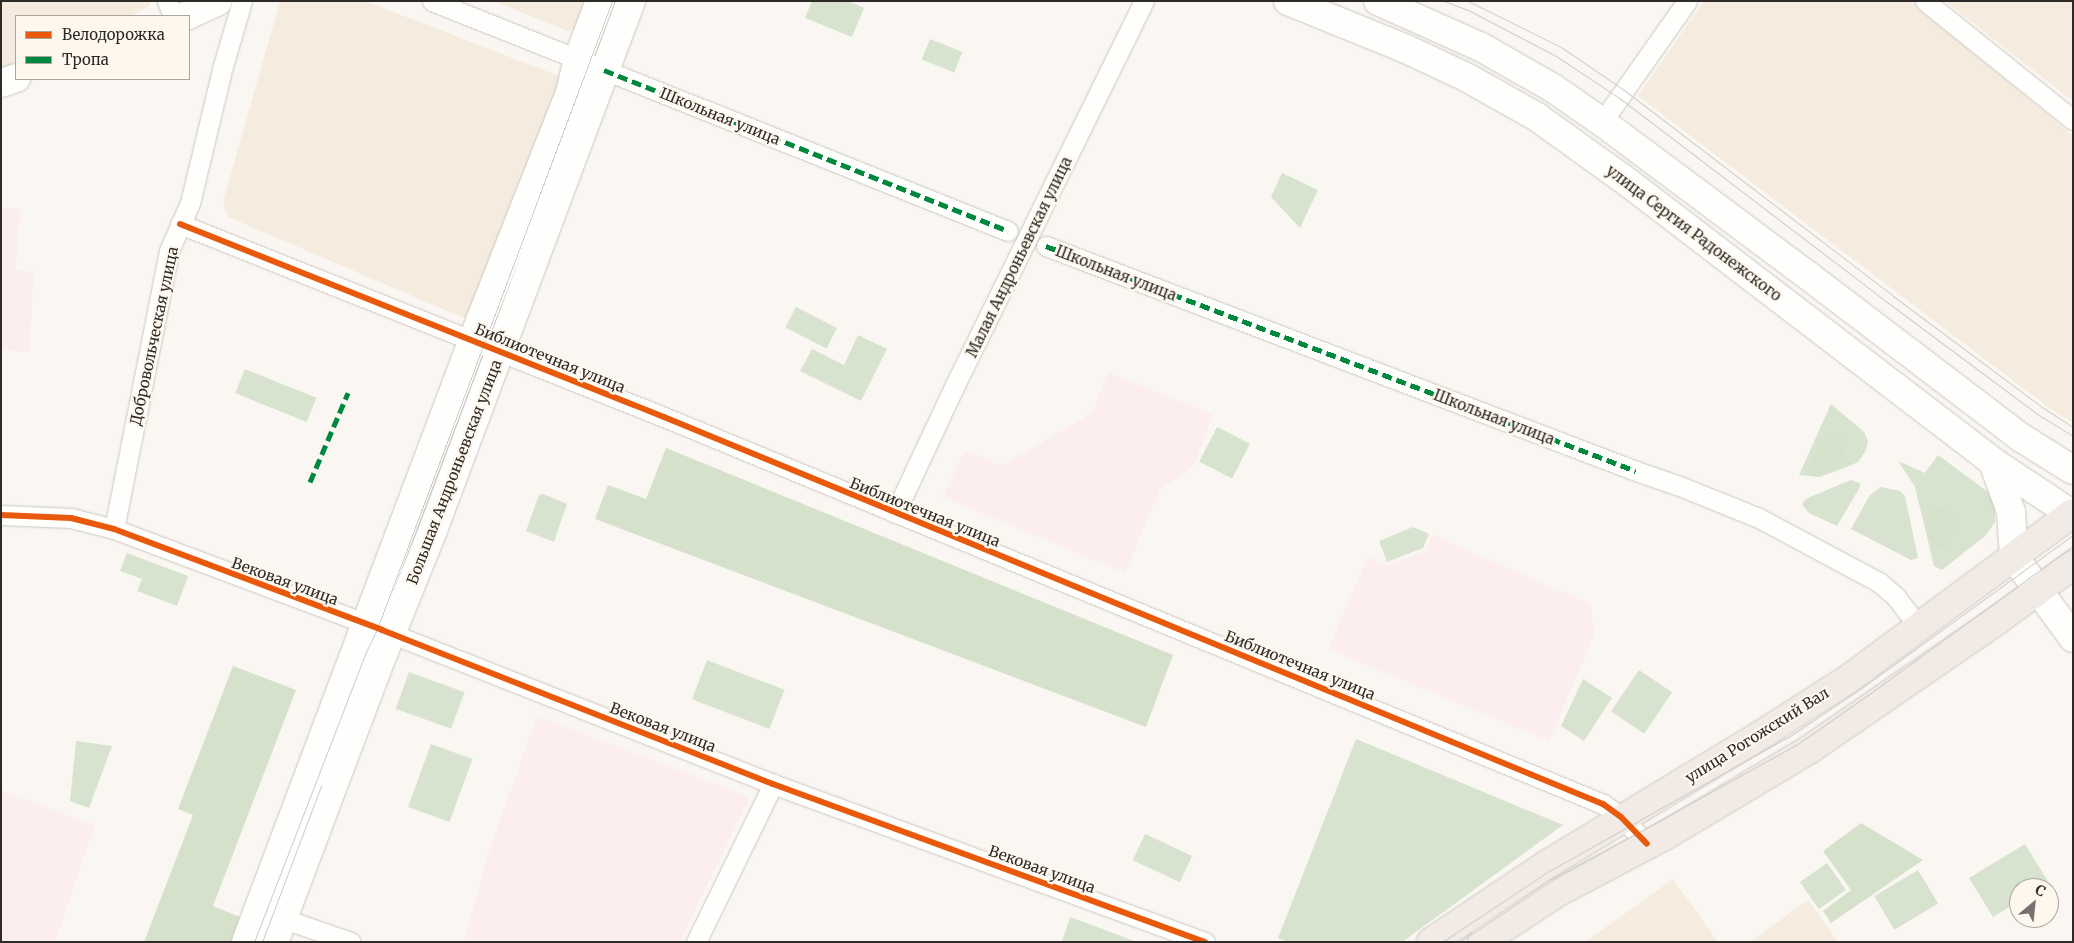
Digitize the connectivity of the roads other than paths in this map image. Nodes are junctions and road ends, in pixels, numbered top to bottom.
1 (167, 1) edge
2 (218, 1) edge
3 (242, 1) edge
4 (432, 1) edge
5 (600, 1) edge
6 (631, 1) edge
7 (1144, 1) edge
8 (1288, 1) edge
9 (1378, 1) edge
10 (1688, 1) edge
11 (1925, 1) edge
12 (172, 15) edge
13 (188, 15) edge
14 (578, 59) junction
15 (1509, 63) junction
16 (604, 70) junction
17 (15, 78) edge
18 (1, 84) edge
19 (1495, 92) junction
20 (2073, 120) edge
21 (1602, 122) junction
22 (180, 224) junction
23 (1008, 231) dead end
24 (1046, 246) dead end
25 (473, 340) junction
26 (500, 351) junction
27 (1993, 462) junction
28 (2073, 470) edge
29 (895, 513) junction
30 (2072, 514) edge
31 (1, 515) edge
32 (114, 529) junction
33 (2014, 557) junction
34 (2073, 565) edge
35 (2040, 590) junction
36 (365, 624) junction
37 (1919, 628) junction
38 (392, 634) junction
39 (2073, 638) edge
40 (774, 784) junction
41 (1621, 817) junction
42 (1647, 844) junction
43 (272, 922) edge
44 (246, 942) edge
45 (351, 942) edge
46 (696, 942) edge
47 (1204, 942) edge
48 (1431, 942) edge
49 (1482, 942) edge

1 - 12 street
2 - 13 street
3 - 22 street, Добровольческая улица
4 - 14 street, Школьная улица
5 - 14 street, Большая Андроньевская улица
6 - 16 street, Большая Андроньевская улица
7 - 29 street, Малая Андроньевская улица
8 - 19 street, улица Сергия Радонежского
9 - 15 street
10 - 21 street
11 - 20 street
14 - 16 street, Школьная улица
14 - 25 street, Большая Андроньевская улица
15 - 19 street
15 - 21 street
16 - 23 street, Школьная улица
16 - 26 street, Большая Андроньевская улица
17 - 18 street
19 - 27 street, улица Сергия Радонежского
21 - 28 street
22 - 25 street, Библиотечная улица
22 - 32 street, Добровольческая улица
24 - 37 street, Школьная улица
25 - 26 street, Библиотечная улица
25 - 36 street, Большая Андроньевская улица
26 - 29 street, Библиотечная улица
26 - 38 street, Большая Андроньевская улица
27 - 30 street, улица Сергия Радонежского
27 - 33 street
29 - 41 street, Библиотечная улица
30 - 33 main road, улица Рогожский Вал
31 - 32 street, Вековая улица
32 - 36 street, Вековая улица
33 - 35 street
33 - 37 main road, улица Рогожский Вал
34 - 35 main road
35 - 39 street
35 - 42 main road
36 - 38 street, Вековая улица
36 - 43 street, Большая Андроньевская улица
37 - 41 main road, улица Рогожский Вал
38 - 40 street, Вековая улица
38 - 43 street, Большая Андроньевская улица
40 - 46 street
40 - 47 street, Вековая улица
41 - 42 street, Библиотечная улица
41 - 48 main road, улица Рогожский Вал
42 - 49 main road
43 - 44 street, Большая Андроньевская улица
43 - 45 street

